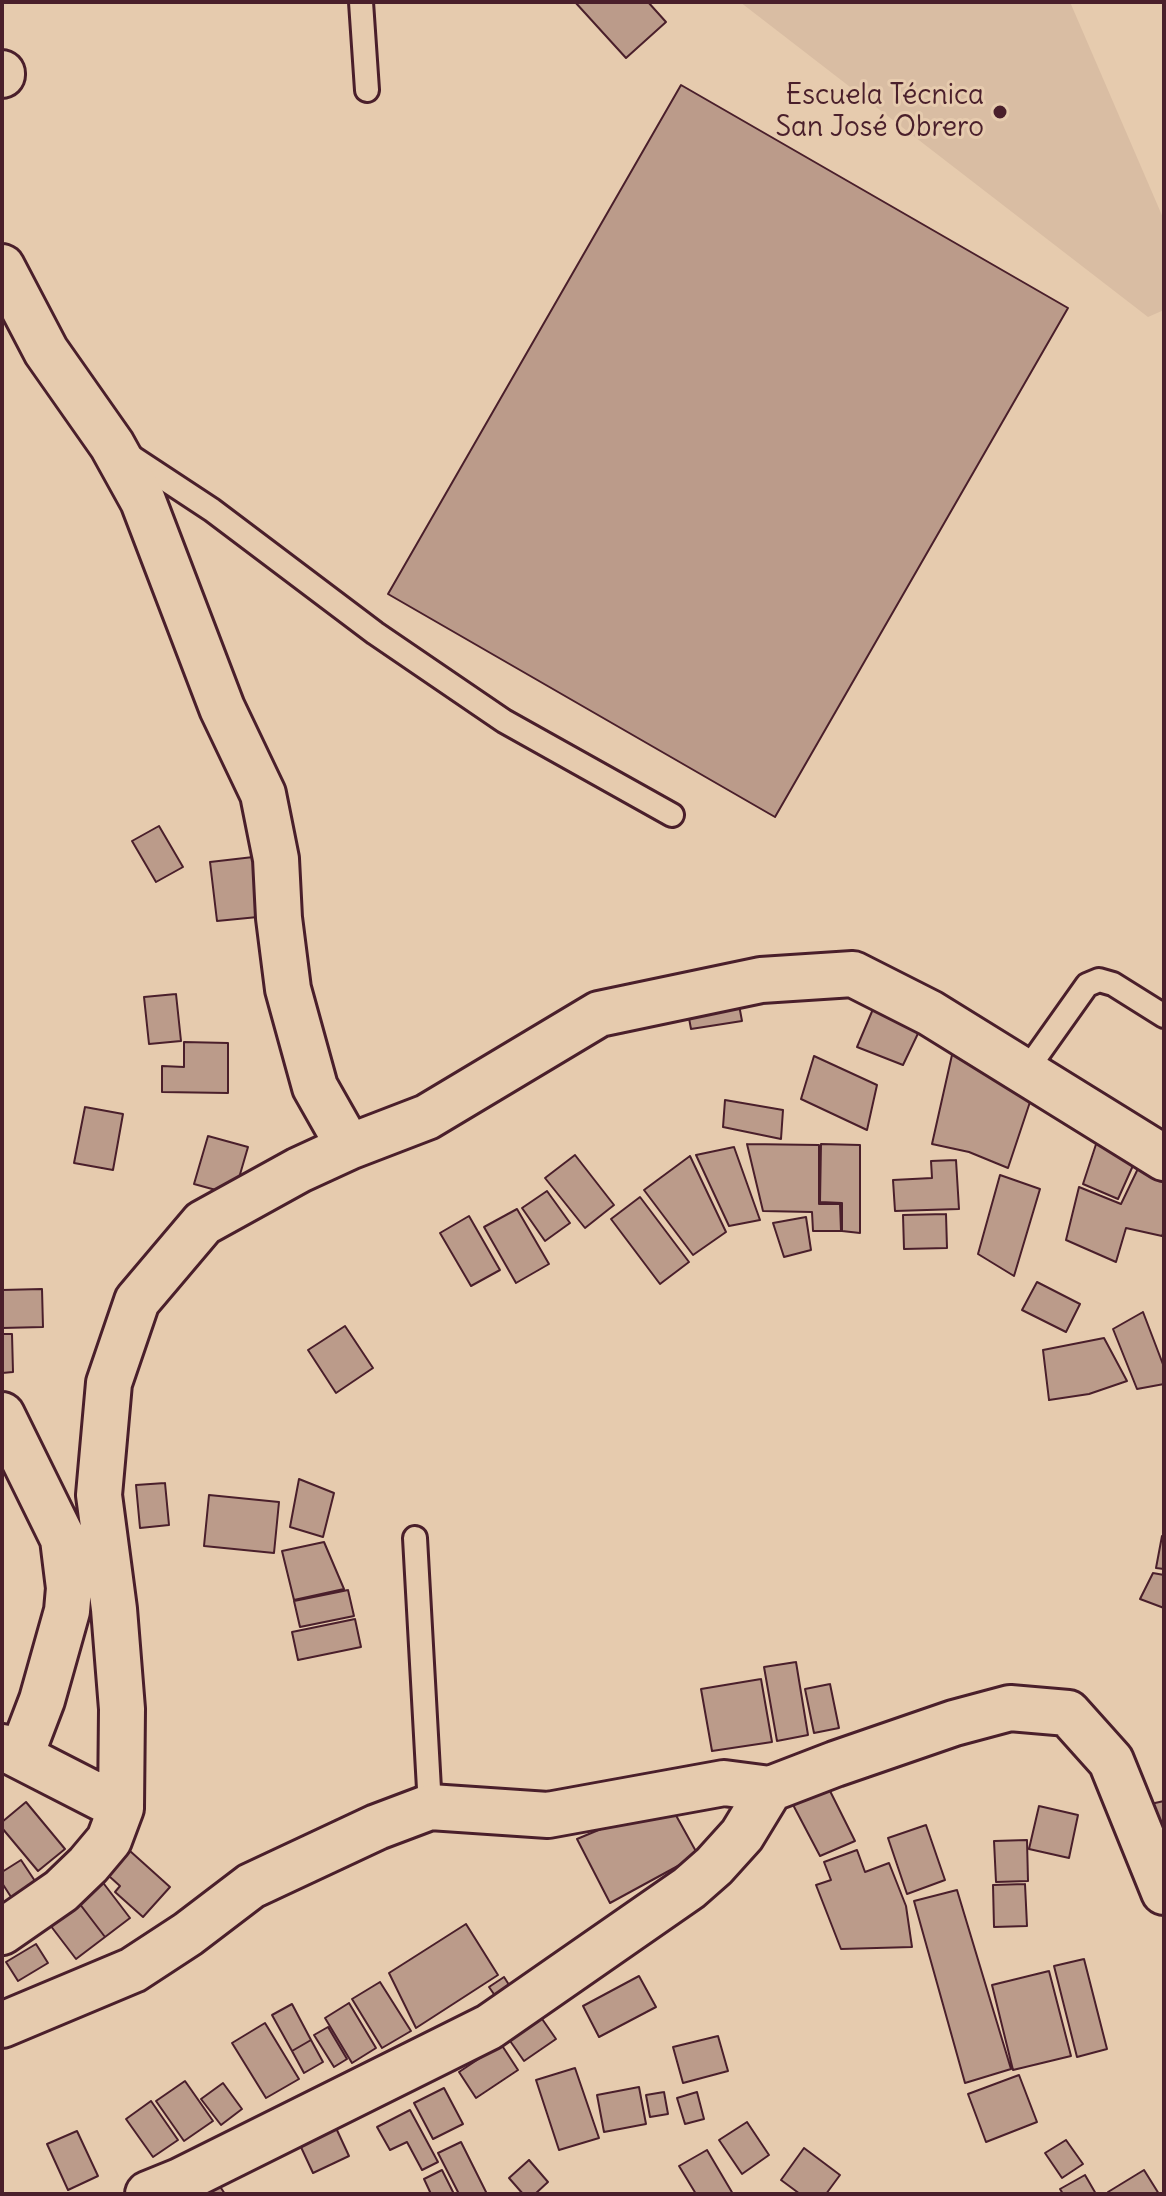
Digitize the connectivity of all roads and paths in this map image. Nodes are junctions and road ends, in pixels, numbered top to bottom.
1 (361, 2) edge
2 (367, 90) dead end
3 (2, 267) edge
4 (112, 445) junction
5 (672, 815) dead end
6 (1164, 1016) edge
7 (1026, 1071) junction
8 (349, 1147) junction
9 (1164, 1158) edge
10 (2, 1415) edge
11 (415, 1538) dead end
12 (12, 1751) edge
13 (770, 1789) junction
14 (430, 1807) junction
15 (121, 1808) junction
16 (1164, 1892) edge
17 (2, 1932) edge
18 (2, 2025) edge
19 (148, 2194) edge

1 - 2 lane
3 - 4 street
4 - 5 lane
4 - 8 street
6 - 7 lane
7 - 8 street
7 - 9 street
8 - 15 street
10 - 12 street
11 - 14 lane
12 - 15 street
13 - 14 street
13 - 16 street
13 - 19 street
14 - 18 street
15 - 17 street

